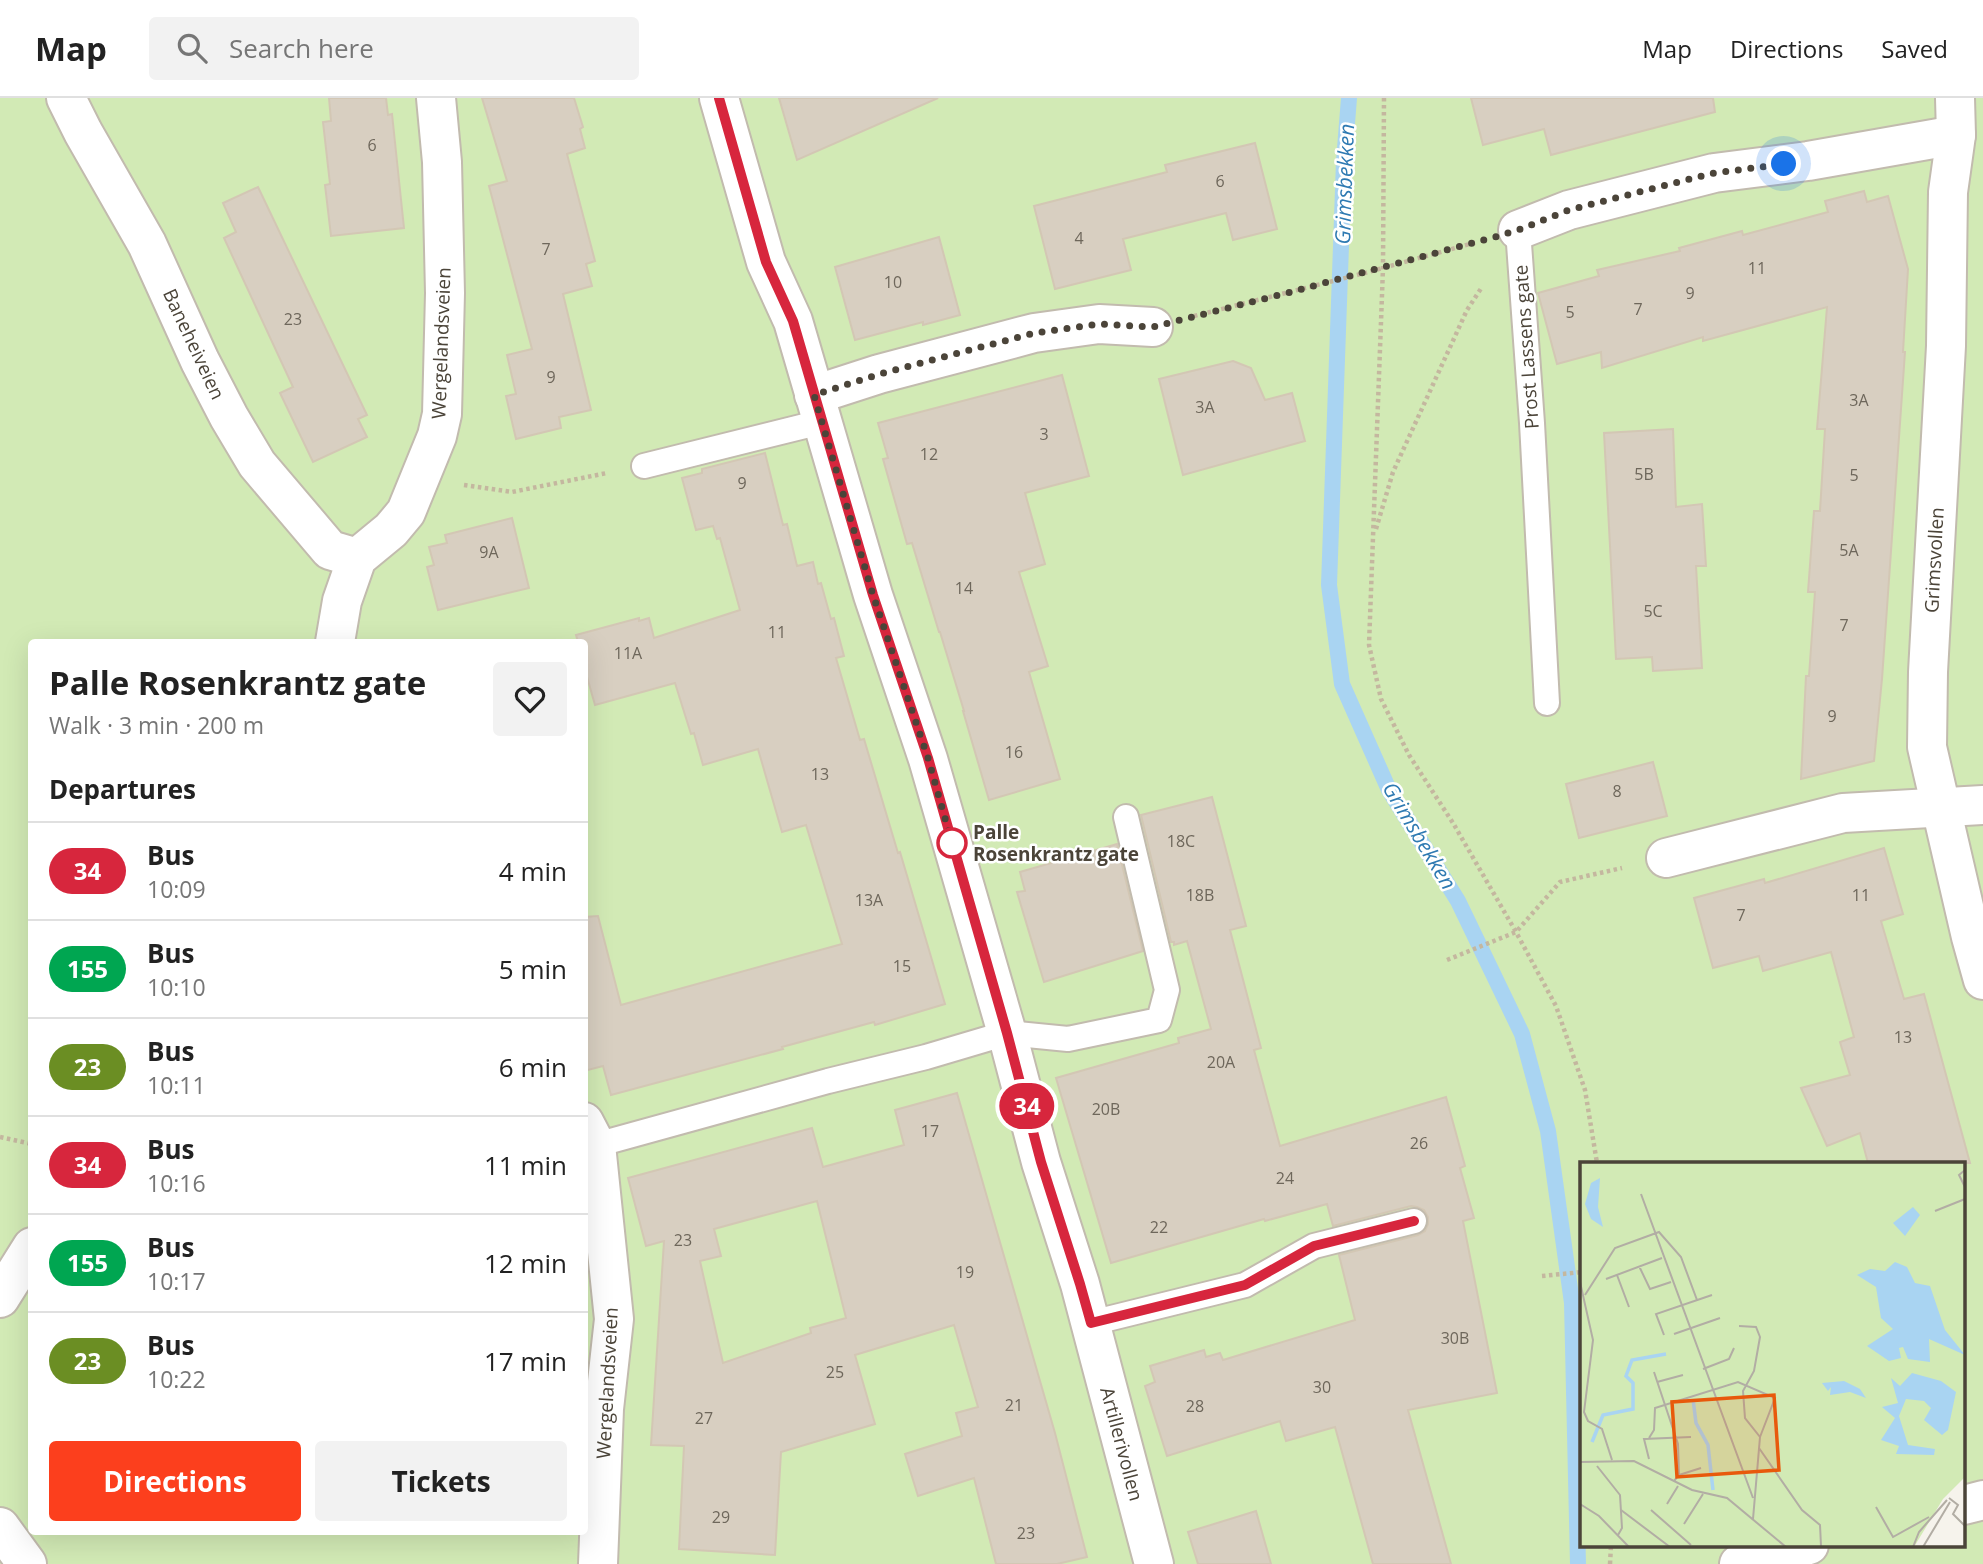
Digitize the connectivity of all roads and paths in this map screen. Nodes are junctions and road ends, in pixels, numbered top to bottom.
1 (65, 98) edge
2 (436, 98) edge
3 (719, 98) edge
4 (1384, 98) edge
5 (1964, 114) edge
6 (1518, 230) junction
7 (1383, 268) junction
8 (1153, 327) joint
9 (817, 409) junction
10 (644, 466) joint
11 (512, 492) dead end
12 (1374, 538) junction
13 (357, 558) junction
14 (336, 639) edge
15 (1547, 703) dead end
16 (1983, 805) edge
17 (1942, 807) junction
18 (1126, 817) dead end
19 (1666, 858) joint
20 (1516, 932) junction
21 (1447, 960) dead end
22 (1983, 980) edge
23 (1007, 1033) junction
24 (590, 1134) edge
25 (0, 1137) edge
26 (28, 1143) edge
27 (1597, 1162) edge
28 (1414, 1221) dead end
29 (28, 1253) edge
30 (1580, 1272) edge
31 (1542, 1276) dead end
32 (0, 1298) edge
33 (1091, 1323) junction
34 (1983, 1500) edge
35 (1966, 1504) edge
36 (0, 1527) edge
37 (1611, 1546) edge
38 (1805, 1546) edge
39 (27, 1564) edge
40 (598, 1564) edge
41 (1154, 1564) edge
42 (1610, 1564) edge
43 (1739, 1564) edge

1 - 13 street, Baneheiveien
2 - 13 street, Wergelandsveien
3 - 9 street, Artillerivollen
4 - 7 path
5 - 6 street
5 - 17 street, Grimsvollen
6 - 7 path
6 - 12 path
6 - 15 lane, Prost Lassens gate
7 - 8 path
7 - 12 path
8 - 9 street
9 - 10 lane
9 - 23 street, Artillerivollen
10 - 11 path
12 - 20 path
13 - 14 street
16 - 17 street
17 - 19 street
17 - 22 street, Grimsvollen
18 - 23 lane
19 - 20 path
20 - 21 path
20 - 27 path
23 - 24 lane
23 - 33 street, Artillerivollen
24 - 40 street, Wergelandsveien
25 - 26 path
28 - 33 lane
29 - 32 street
30 - 31 path
33 - 41 street, Artillerivollen
34 - 35 street
36 - 39 street
37 - 42 path
38 - 43 street

